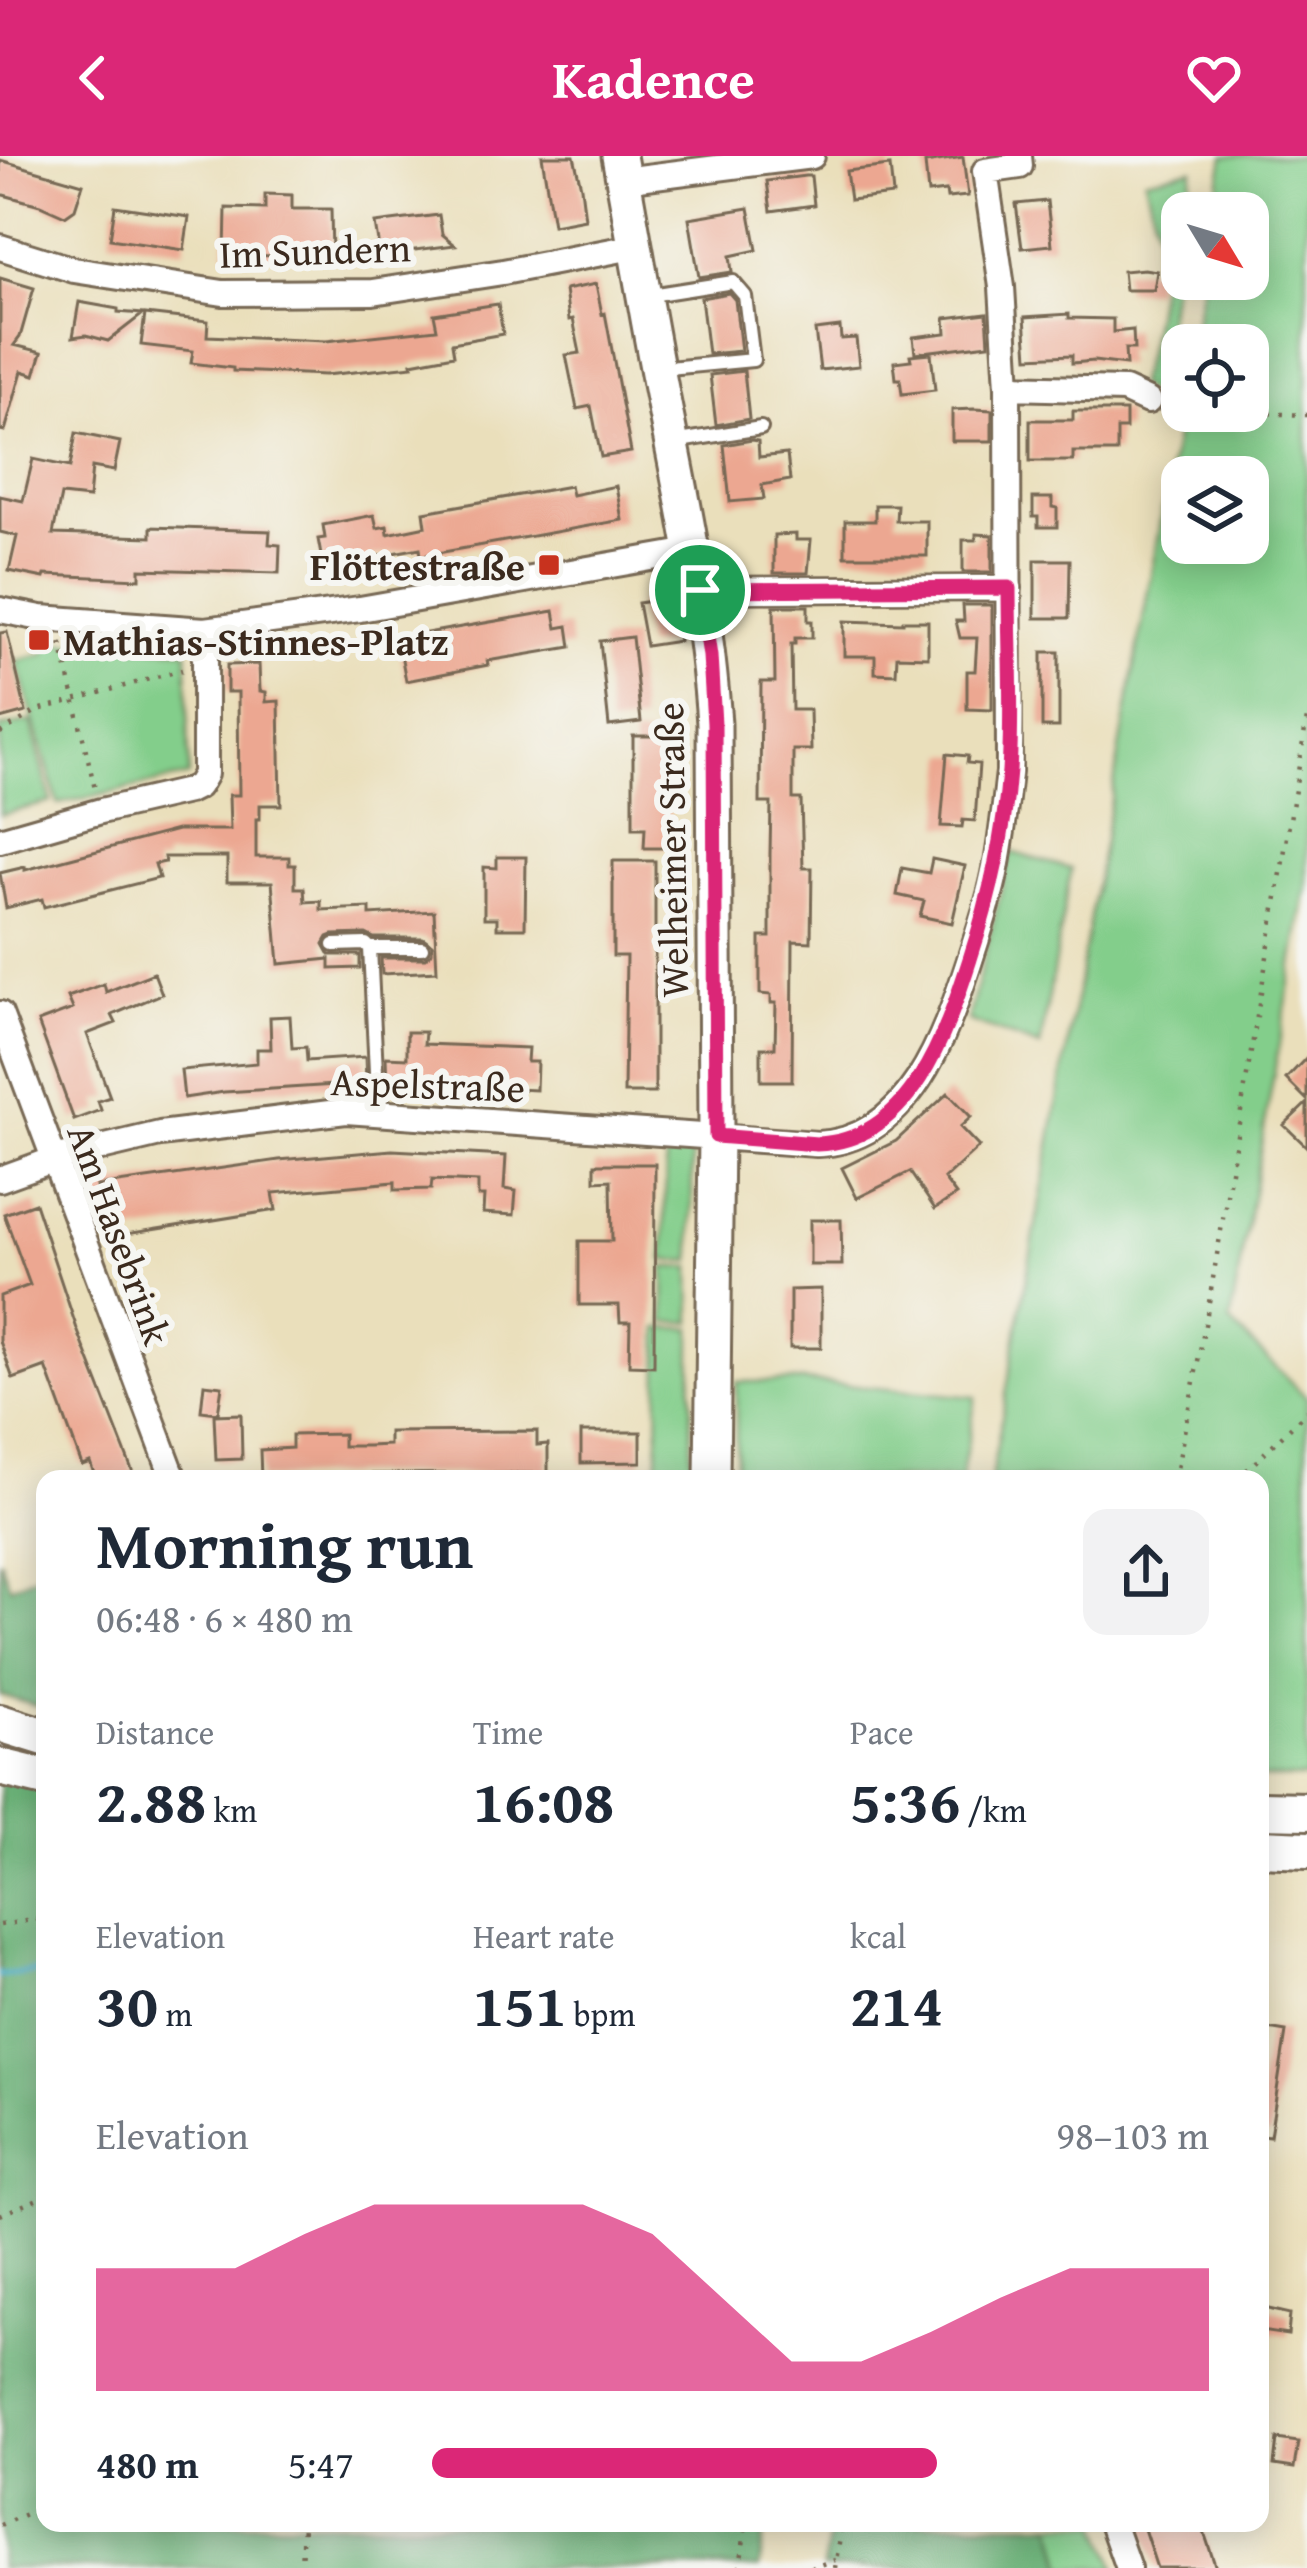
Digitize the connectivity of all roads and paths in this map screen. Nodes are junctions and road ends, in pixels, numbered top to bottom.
1 (812, 156) edge
2 (1019, 156) edge
3 (984, 164) edge
4 (621, 168) edge
5 (0, 247) edge
6 (633, 247) junction
7 (643, 296) junction
8 (657, 369) junction
9 (1008, 387) junction
10 (1148, 401) dead end
11 (1269, 413) edge
12 (1307, 415) edge
13 (761, 428) dead end
14 (671, 442) junction
15 (692, 551) junction
16 (1009, 588) junction
17 (700, 590) junction
18 (0, 610) edge
19 (56, 620) junction
20 (205, 630) junction
21 (205, 664) junction
22 (72, 699) junction
23 (1307, 718) edge
24 (0, 733) edge
25 (101, 811) junction
26 (0, 839) edge
27 (334, 945) dead end
28 (370, 948) junction
29 (422, 948) dead end
30 (0, 1014) edge
31 (378, 1113) junction
32 (716, 1136) junction
33 (55, 1159) junction
34 (0, 1179) edge
35 (1307, 1411) edge
36 (170, 1470) edge
37 (712, 1470) edge
38 (1177, 1470) edge
39 (1247, 1470) edge
40 (0, 1723) edge
41 (36, 1734) edge
42 (0, 1767) edge
43 (36, 1776) edge
44 (1269, 1810) edge
45 (1307, 1811) edge
46 (1269, 1848) edge
47 (1307, 1850) edge
48 (36, 1919) edge
49 (0, 1925) edge
50 (36, 2200) edge
51 (0, 2215) edge
52 (36, 2510) edge
53 (0, 2525) edge
54 (303, 2532) edge
55 (745, 2532) edge
56 (840, 2532) edge
57 (1115, 2532) edge
58 (835, 2564) edge
59 (301, 2568) edge
60 (740, 2568) edge
61 (810, 2568) edge
62 (1128, 2568) edge

1 - 4 street
2 - 3 street
3 - 9 street, Aspelstraße
4 - 6 street, Welheimer Straße
5 - 6 street, Im Sundern
6 - 7 street, Welheimer Straße
7 - 8 street, Welheimer Straße
7 - 8 lane
8 - 14 street, Welheimer Straße
9 - 10 street
9 - 16 street, Aspelstraße
11 - 12 path
13 - 14 lane
14 - 15 street, Welheimer Straße
15 - 17 street, Welheimer Straße
15 - 20 street
16 - 17 street
16 - 32 street, Aspelstraße
17 - 32 street, Welheimer Straße
18 - 19 street
19 - 20 street
19 - 22 path
20 - 21 street
21 - 22 path
21 - 25 street
22 - 24 path
22 - 25 path
23 - 38 path
25 - 26 street
27 - 28 lane
28 - 29 lane
28 - 31 lane
30 - 33 street, Am Hasebrink
31 - 32 street, Aspelstraße
31 - 33 street, Aspelstraße
32 - 37 street, Welheimer Straße
33 - 34 street, Aspelstraße
33 - 36 street, Am Hasebrink
35 - 39 path
40 - 41 main road
42 - 43 main road
44 - 45 main road
46 - 47 main road
48 - 49 path
50 - 51 path
52 - 53 path
54 - 59 path
55 - 60 path
56 - 58 path
57 - 62 street
58 - 61 path

